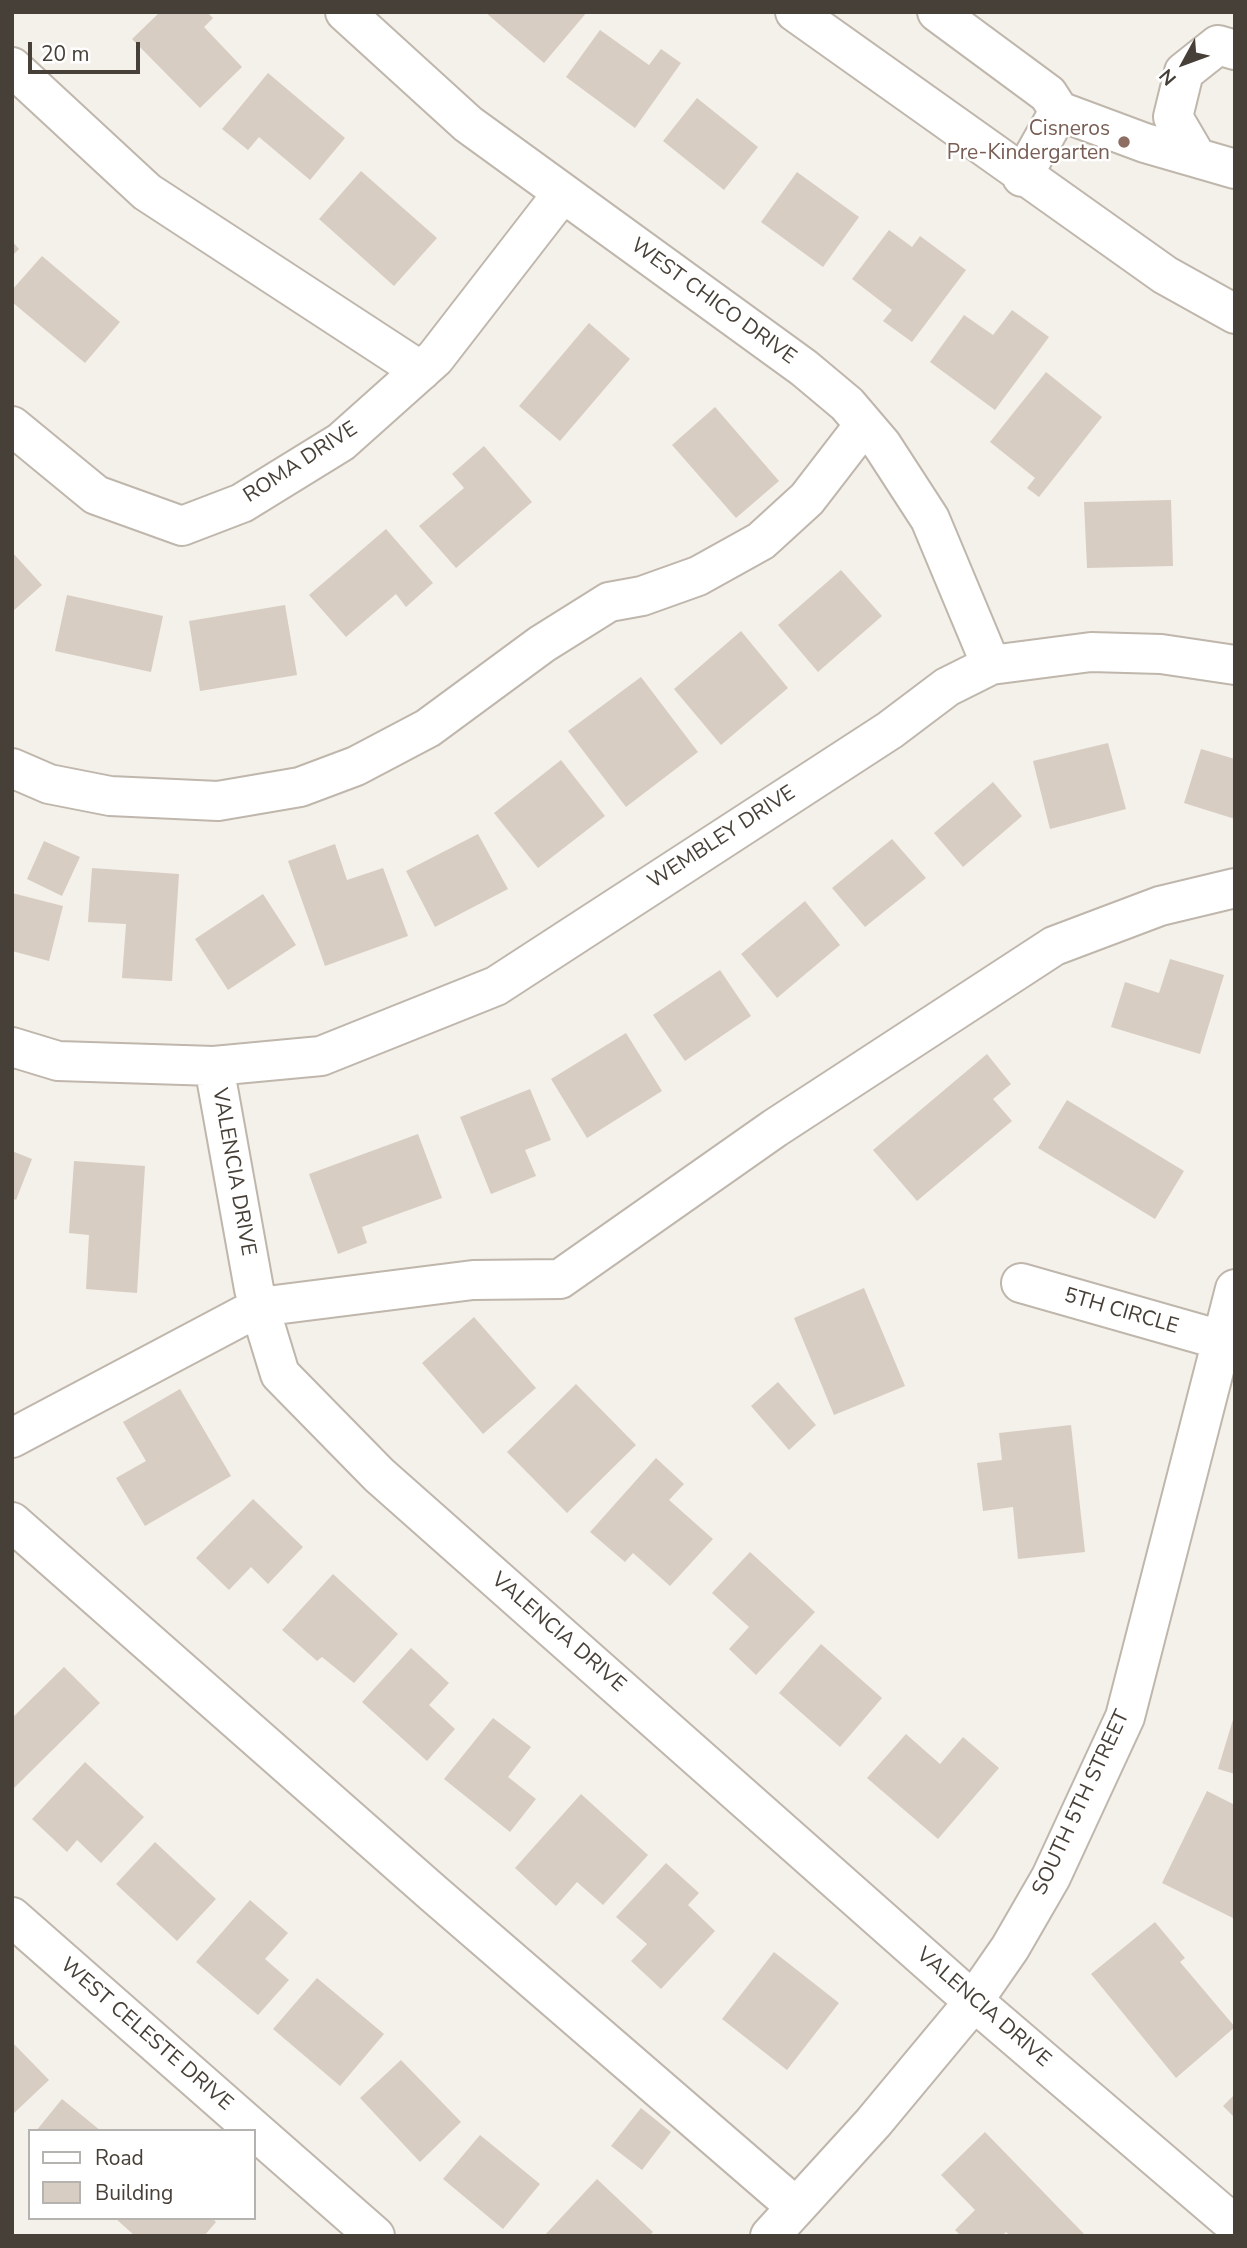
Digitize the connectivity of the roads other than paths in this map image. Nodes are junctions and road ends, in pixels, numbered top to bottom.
1 (345, 12) edge
2 (795, 12) edge
3 (937, 12) edge
4 (1235, 50) edge
5 (12, 68) edge
6 (1059, 111) junction
7 (1198, 158) junction
8 (1235, 169) edge
9 (1022, 177) junction
10 (562, 194) junction
11 (1235, 314) edge
12 (421, 371) junction
13 (864, 425) junction
14 (12, 426) edge
15 (991, 665) junction
16 (1235, 665) edge
17 (12, 768) edge
18 (1235, 888) edge
19 (12, 1047) edge
20 (214, 1066) junction
21 (1021, 1283) dead end
22 (1235, 1289) edge
23 (259, 1307) junction
24 (1221, 1340) junction
25 (12, 1438) edge
26 (12, 1522) edge
27 (12, 1917) edge
28 (974, 2001) junction
29 (253, 2129) edge
30 (256, 2132) edge
31 (796, 2207) junction
32 (1235, 2225) edge
33 (374, 2236) edge
34 (770, 2236) edge

1 - 10 street, WEST CHICO DRIVE
2 - 9 street
3 - 6 street
4 - 7 street
5 - 12 street
6 - 7 street
6 - 9 street
7 - 8 street
9 - 11 street
10 - 12 street, ROMA DRIVE
10 - 13 street, WEST CHICO DRIVE
12 - 14 street, ROMA DRIVE
13 - 15 street, WEST CHICO DRIVE
13 - 17 street
15 - 16 street, WEMBLEY DRIVE
15 - 20 street, WEMBLEY DRIVE
18 - 23 street
19 - 20 street, VALENCIA DRIVE
20 - 23 street, VALENCIA DRIVE
21 - 24 street, 5TH CIRCLE
22 - 24 street, SOUTH 5TH STREET
23 - 25 street
23 - 28 street, VALENCIA DRIVE
24 - 28 street, SOUTH 5TH STREET
26 - 31 street
27 - 29 street, WEST CELESTE DRIVE
28 - 31 street, SOUTH 5TH STREET
28 - 32 street, VALENCIA DRIVE
30 - 33 street, WEST CELESTE DRIVE
31 - 34 street, SOUTH 5TH STREET

